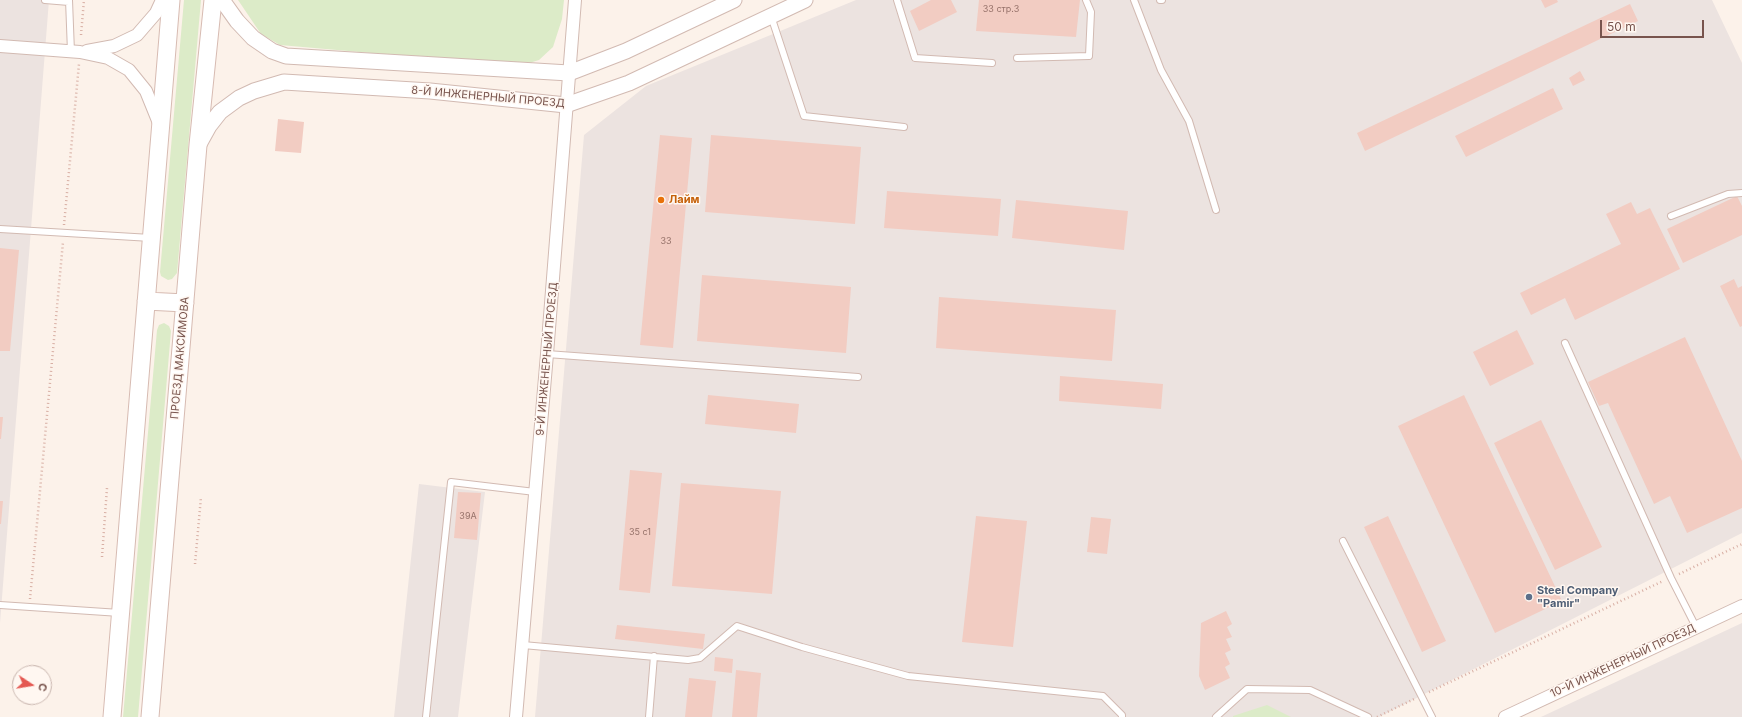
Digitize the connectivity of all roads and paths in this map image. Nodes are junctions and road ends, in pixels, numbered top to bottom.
1 (46, 0) edge
2 (84, 0) edge
3 (162, 0) edge
4 (171, 0) edge
5 (213, 0) edge
6 (222, 0) edge
7 (575, 0) edge
8 (734, 0) edge
9 (805, 0) edge
10 (897, 0) edge
11 (1086, 0) edge
12 (1134, 0) edge
13 (69, 1) edge
14 (771, 16) junction
15 (0, 46) edge
16 (76, 52) junction
17 (1017, 58) dead end
18 (992, 62) dead end
19 (569, 73) junction
20 (566, 105) junction
21 (161, 127) junction
22 (904, 127) dead end
23 (198, 145) junction
24 (1742, 193) edge
25 (1216, 210) dead end
26 (1670, 216) dead end
27 (0, 229) edge
28 (64, 233) junction
29 (151, 238) junction
30 (146, 301) junction
31 (185, 303) junction
32 (1564, 343) dead end
33 (548, 354) junction
34 (858, 377) dead end
35 (107, 488) dead end
36 (535, 492) junction
37 (201, 497) dead end
38 (1343, 541) dead end
39 (1742, 544) edge
40 (102, 556) dead end
41 (195, 564) dead end
42 (1672, 578) junction
43 (0, 605) edge
44 (1742, 606) edge
45 (29, 607) junction
46 (120, 613) junction
47 (1696, 627) junction
48 (523, 646) junction
49 (654, 656) junction
50 (1421, 696) junction
51 (112, 717) edge
52 (150, 717) edge
53 (426, 717) edge
54 (516, 717) edge
55 (649, 717) edge
56 (1122, 717) edge
57 (1216, 717) edge
58 (1368, 717) edge
59 (1376, 717) edge
60 (1432, 717) edge
61 (1505, 717) edge

1 - 13 lane
2 - 16 path
3 - 16 street
4 - 21 main road
5 - 23 main road, ПРОЕЗД МАКСИМОВА
6 - 19 street
7 - 19 street, 9-Й ИНЖЕНЕРНЫЙ ПРОЕЗД
8 - 19 street
9 - 14 street, 8-Й ИНЖЕНЕРНЫЙ ПРОЕЗД
10 - 18 lane
11 - 17 lane
12 - 25 lane
13 - 16 lane
14 - 20 street, 8-Й ИНЖЕНЕРНЫЙ ПРОЕЗД
14 - 22 lane
15 - 16 street
16 - 21 street
16 - 28 path
19 - 20 street, 9-Й ИНЖЕНЕРНЫЙ ПРОЕЗД
20 - 23 street, 8-Й ИНЖЕНЕРНЫЙ ПРОЕЗД
20 - 33 street, 9-Й ИНЖЕНЕРНЫЙ ПРОЕЗД
21 - 29 main road
23 - 31 main road, ПРОЕЗД МАКСИМОВА
24 - 26 lane
27 - 28 lane
28 - 29 lane
28 - 45 path
29 - 30 main road
30 - 31 main road
30 - 46 main road
31 - 52 main road, ПРОЕЗД МАКСИМОВА
32 - 42 lane
33 - 34 lane
33 - 36 street, 9-Й ИНЖЕНЕРНЫЙ ПРОЕЗД
35 - 40 path
36 - 48 street, 9-Й ИНЖЕНЕРНЫЙ ПРОЕЗД
36 - 53 lane
37 - 41 path
38 - 50 lane
39 - 42 path
42 - 47 lane
42 - 50 path
43 - 45 lane
44 - 47 street, 10-Й ИНЖЕНЕРНЫЙ ПРОЕЗД
45 - 46 lane
46 - 51 main road
47 - 61 street, 10-Й ИНЖЕНЕРНЫЙ ПРОЕЗД
48 - 49 lane
48 - 54 street, 9-Й ИНЖЕНЕРНЫЙ ПРОЕЗД
49 - 55 lane
49 - 56 lane
50 - 59 path
50 - 60 lane
57 - 58 lane

